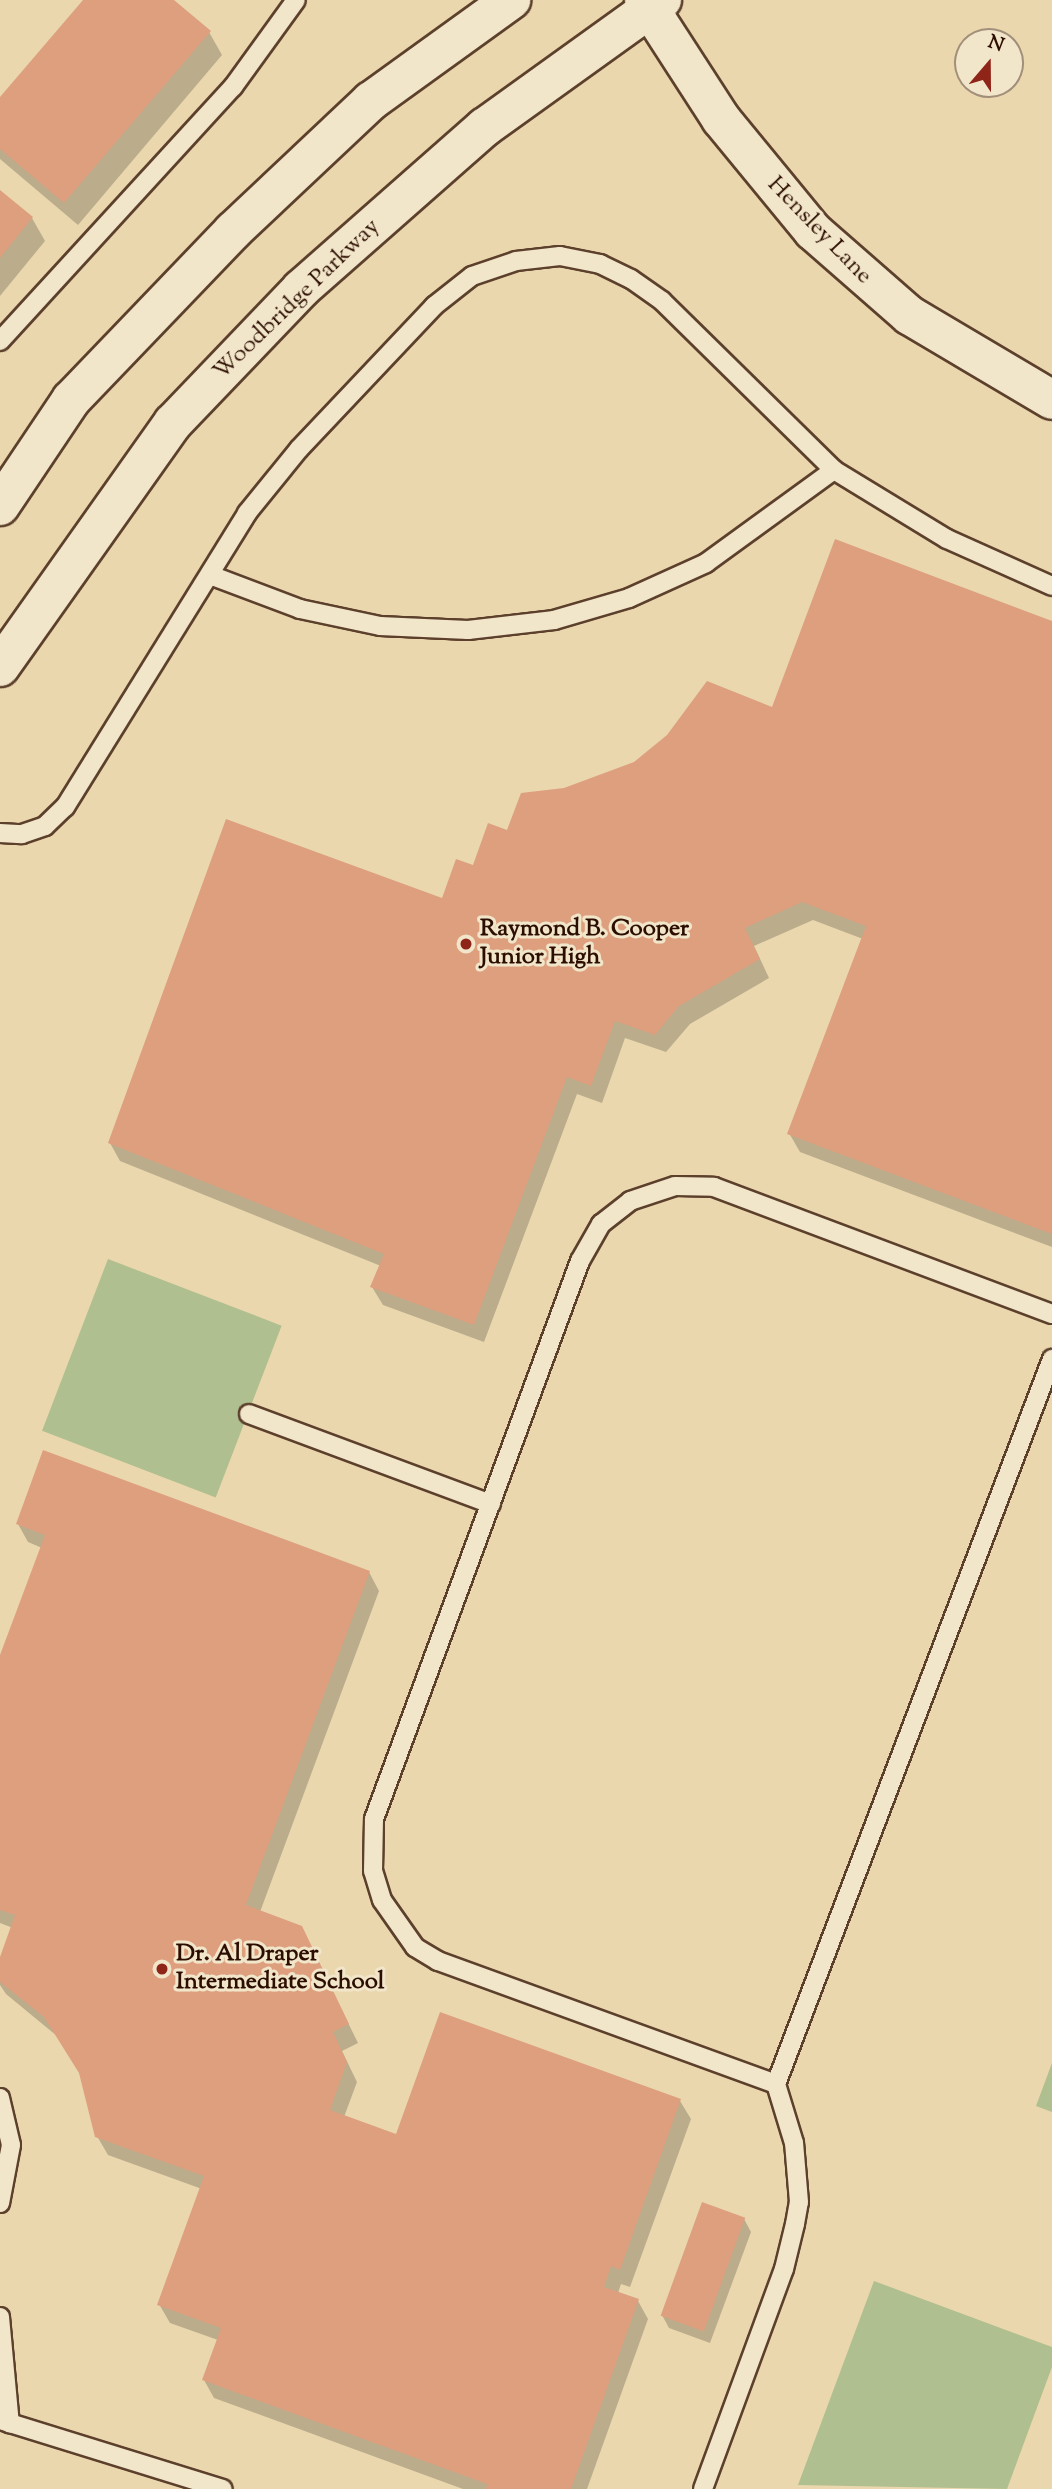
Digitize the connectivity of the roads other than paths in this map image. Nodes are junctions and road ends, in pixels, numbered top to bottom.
1 (296, 0) edge
2 (511, 0) edge
3 (652, 2) edge
4 (0, 341) edge
5 (1052, 400) edge
6 (834, 470) junction
7 (0, 506) edge
8 (210, 575) junction
9 (1052, 586) edge
10 (0, 667) edge
11 (0, 833) edge
12 (1052, 1314) edge
13 (1052, 1359) edge
14 (249, 1414) dead end
15 (491, 1504) junction
16 (776, 2084) junction
17 (0, 2098) edge
18 (0, 2203) edge
19 (0, 2317) edge
20 (5, 2422) edge
21 (223, 2489) edge
22 (703, 2489) edge

1 - 4 lane
2 - 7 main road
3 - 5 main road, Hensley Lane
3 - 10 main road, Woodbridge Parkway
6 - 8 lane
6 - 8 lane
6 - 9 lane
8 - 11 lane
12 - 15 lane
13 - 16 lane
14 - 15 lane
15 - 16 lane
16 - 22 lane
17 - 18 lane
19 - 20 lane
20 - 21 lane

